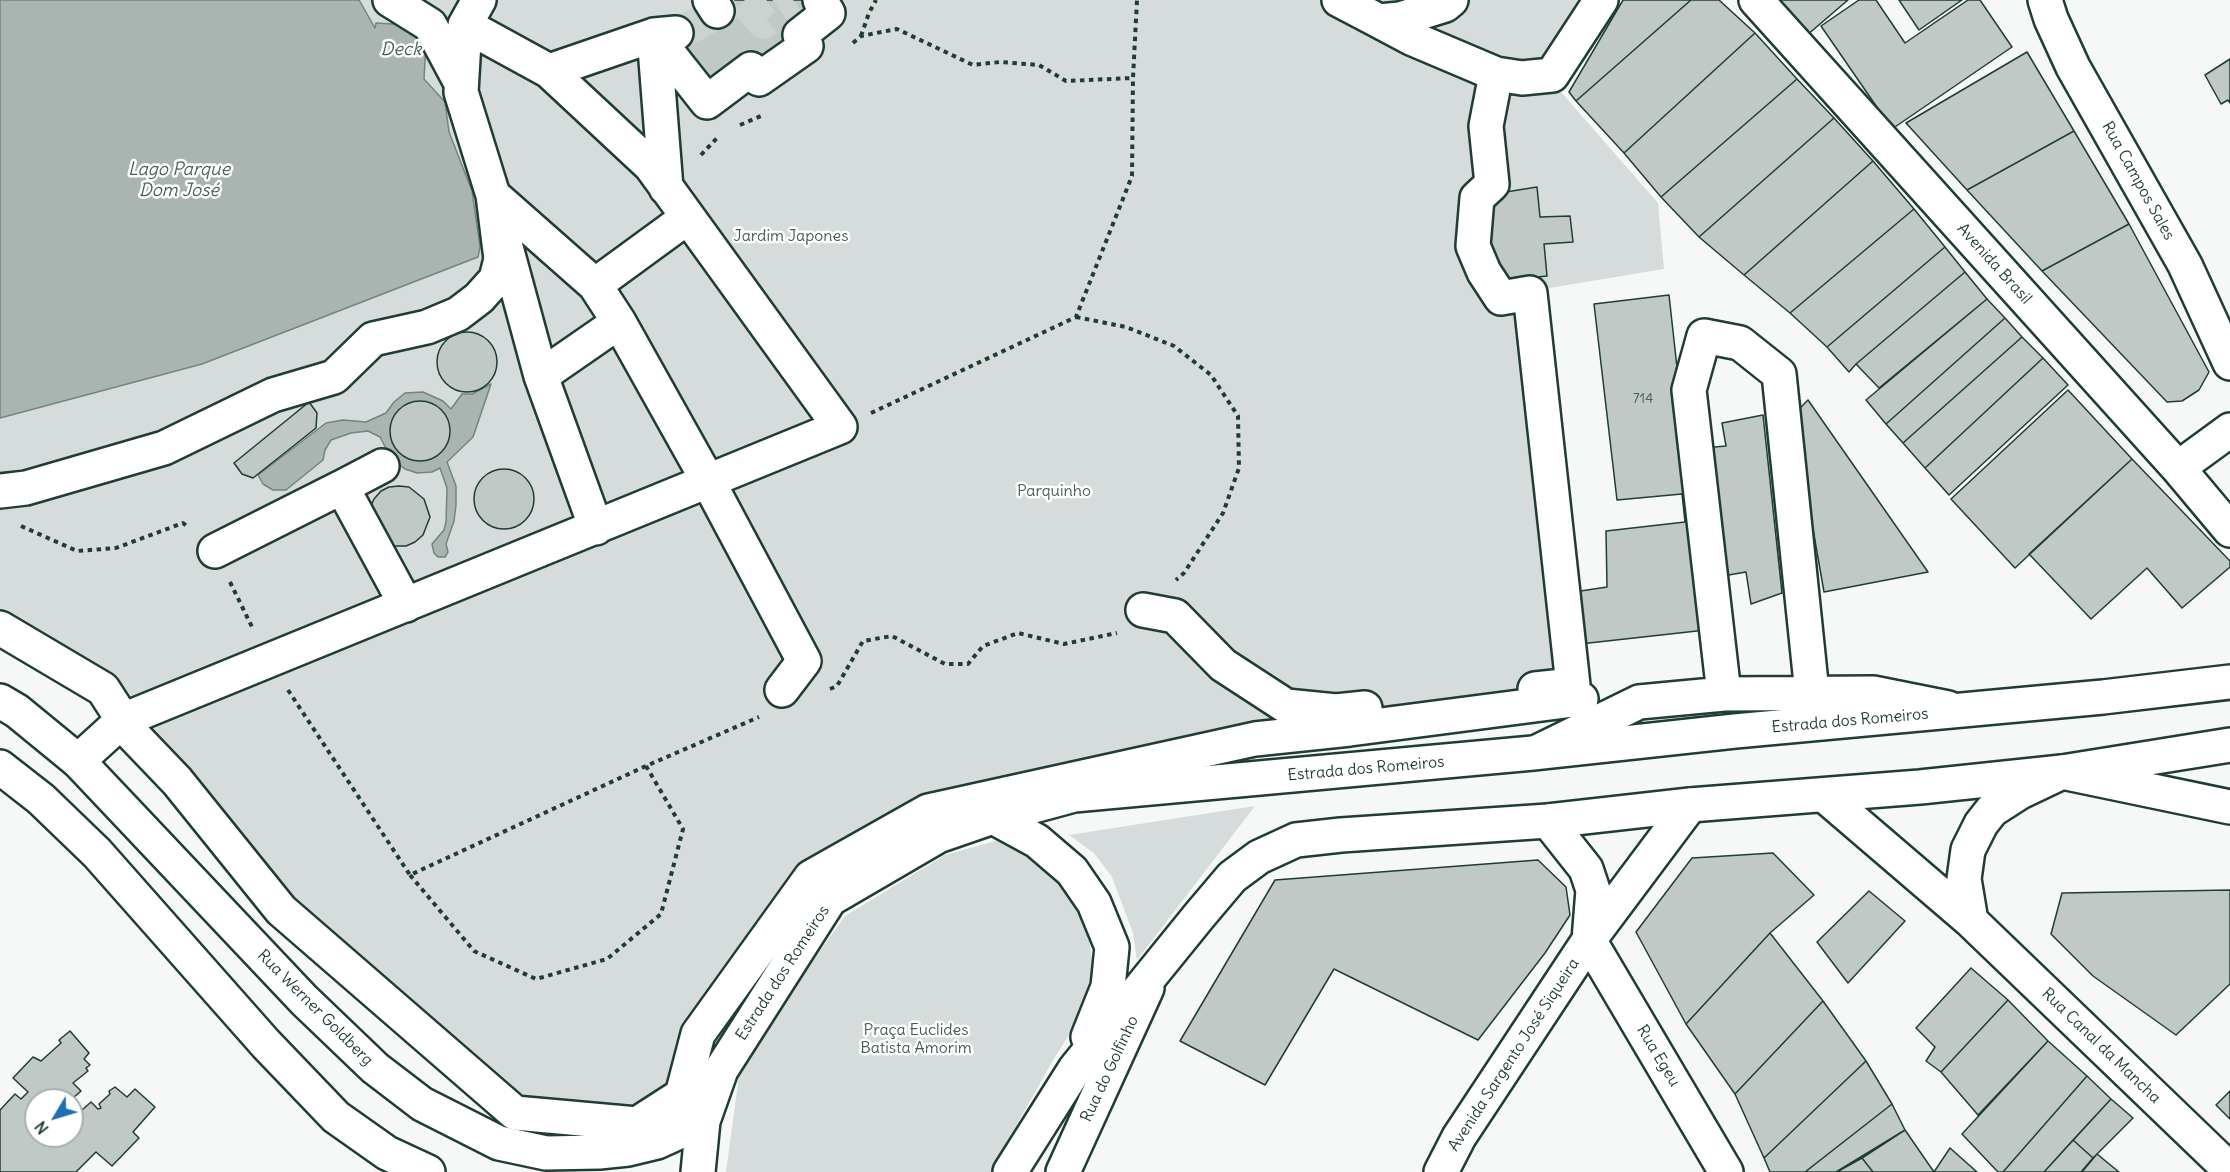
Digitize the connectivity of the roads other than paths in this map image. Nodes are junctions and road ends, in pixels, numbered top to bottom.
1 (390, 0) edge
2 (820, 0) edge
3 (1339, 0) edge
4 (1451, 0) edge
5 (1601, 0) edge
6 (1756, 0) edge
7 (2045, 0) edge
8 (472, 12) edge
9 (1379, 21) junction
10 (667, 33) junction
11 (549, 71) junction
12 (1496, 74) junction
13 (461, 83) junction
14 (493, 195) junction
15 (679, 205) junction
16 (595, 285) junction
17 (619, 322) junction
18 (2230, 363) edge
19 (541, 376) junction
20 (2230, 430) edge
21 (382, 466) dead end
22 (2178, 468) junction
23 (708, 482) junction
24 (342, 487) junction
25 (0, 491) edge
26 (596, 528) junction
27 (2230, 530) edge
28 (215, 551) road end
29 (406, 605) junction
30 (1143, 610) road end
31 (0, 628) edge
32 (2230, 682) edge
33 (782, 690) road end
34 (1812, 693) junction
35 (1724, 694) junction
36 (1581, 699) dead end
37 (0, 700) edge
38 (1962, 710) junction
39 (123, 720) junction
40 (2230, 745) edge
41 (1533, 753) junction
42 (78, 761) junction
43 (0, 766) edge
44 (2062, 771) junction
45 (1824, 795) junction
46 (1690, 805) junction
47 (2230, 807) edge
48 (993, 817) junction
49 (1548, 821) junction
50 (1971, 921) junction
51 (1589, 940) junction
52 (1157, 967) junction
53 (1075, 1069) junction
54 (703, 1121) junction
55 (597, 1162) edge
56 (2230, 1170) edge
57 (429, 1172) edge
58 (698, 1172) edge
59 (1010, 1172) edge
60 (1063, 1172) edge
61 (1441, 1172) edge
62 (1726, 1172) edge

1 - 13 street
2 - 10 street
3 - 9 street
4 - 9 street
5 - 12 street
6 - 22 street, Avenida Brasil
7 - 18 street, Rua Campos Sales
8 - 11 street
8 - 13 street
9 - 12 street
10 - 11 street
10 - 15 street
11 - 15 street
12 - 30 street
13 - 14 street
14 - 16 street
14 - 19 street
14 - 25 street
15 - 16 street
15 - 23 street
16 - 17 street
17 - 19 street
17 - 23 street
19 - 26 street
20 - 22 street
21 - 24 street
22 - 27 street, Avenida Brasil
23 - 26 street
23 - 33 street
24 - 28 street
24 - 29 street
26 - 29 street
29 - 39 street
31 - 39 street
32 - 38 street, Estrada dos Romeiros
34 - 35 street
34 - 35 street
34 - 38 street
35 - 41 street
36 - 39 street
37 - 42 street, Rua Werner Goldberg
38 - 41 street, Estrada dos Romeiros
39 - 42 street
40 - 44 street
41 - 48 street, Estrada dos Romeiros
42 - 55 street, Rua Werner Goldberg
43 - 57 street
44 - 45 street
44 - 47 street
44 - 50 street
45 - 46 street
45 - 50 street, Rua Canal da Mancha
46 - 49 street
46 - 51 street, Avenida Sargento José Siqueira
48 - 53 street
48 - 54 street, Estrada dos Romeiros
49 - 51 street, Avenida Sargento José Siqueira
49 - 52 street
50 - 56 street, Rua Canal da Mancha
51 - 61 street, Avenida Sargento José Siqueira
51 - 62 street, Rua Egeu
52 - 53 street
52 - 60 street, Rua do Golfinho
53 - 59 street
54 - 55 street, Rua Werner Goldberg
54 - 58 street, Estrada dos Romeiros

